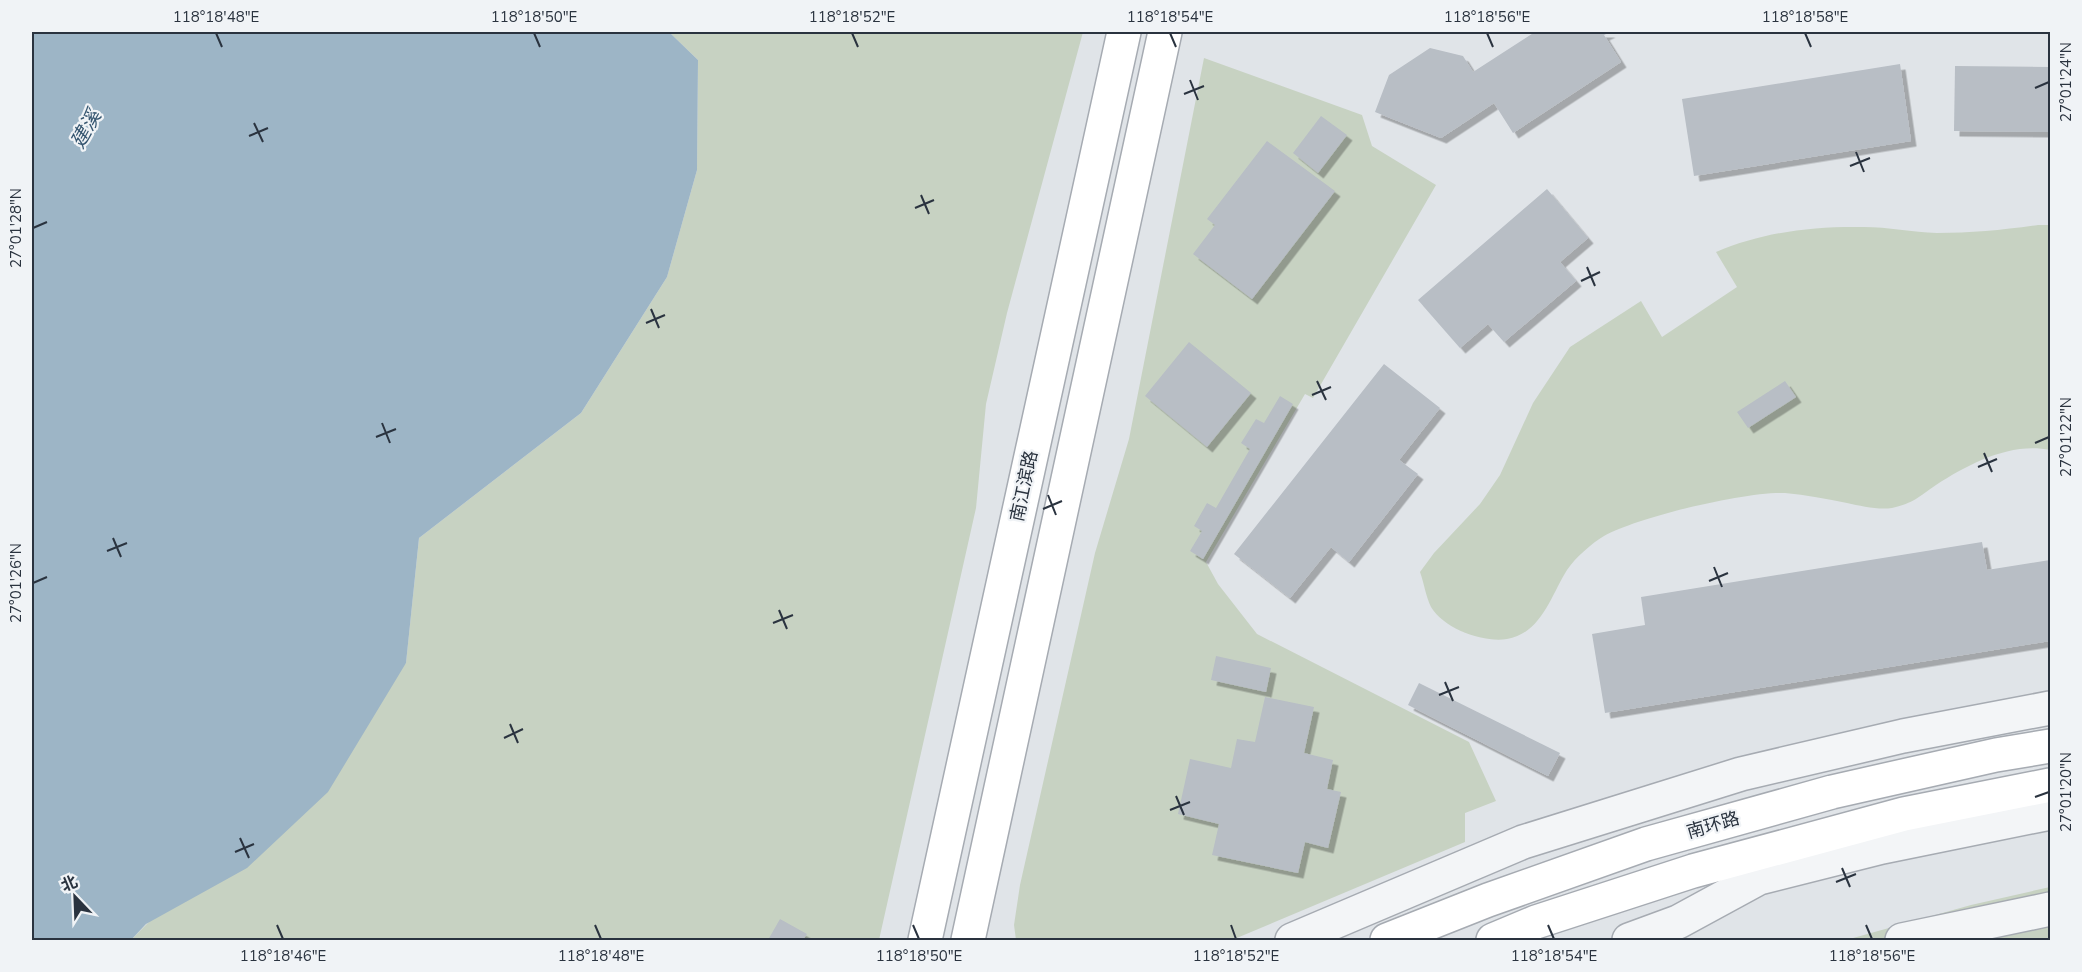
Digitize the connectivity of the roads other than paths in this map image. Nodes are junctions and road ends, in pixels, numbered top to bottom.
1 (1124, 32) edge
2 (1165, 32) edge
3 (2050, 708) edge
4 (2050, 746) edge
5 (2050, 785) edge
6 (2050, 813) edge
7 (2050, 909) edge
8 (925, 940) edge
9 (968, 940) edge
10 (1292, 940) edge
11 (1387, 940) edge
12 (1493, 940) edge
13 (1629, 940) edge
14 (1902, 940) edge

1 - 8 main road, 南江滨路
2 - 9 main road
3 - 10 street
4 - 11 main road, 南环路
5 - 12 main road
6 - 13 street
7 - 14 street

